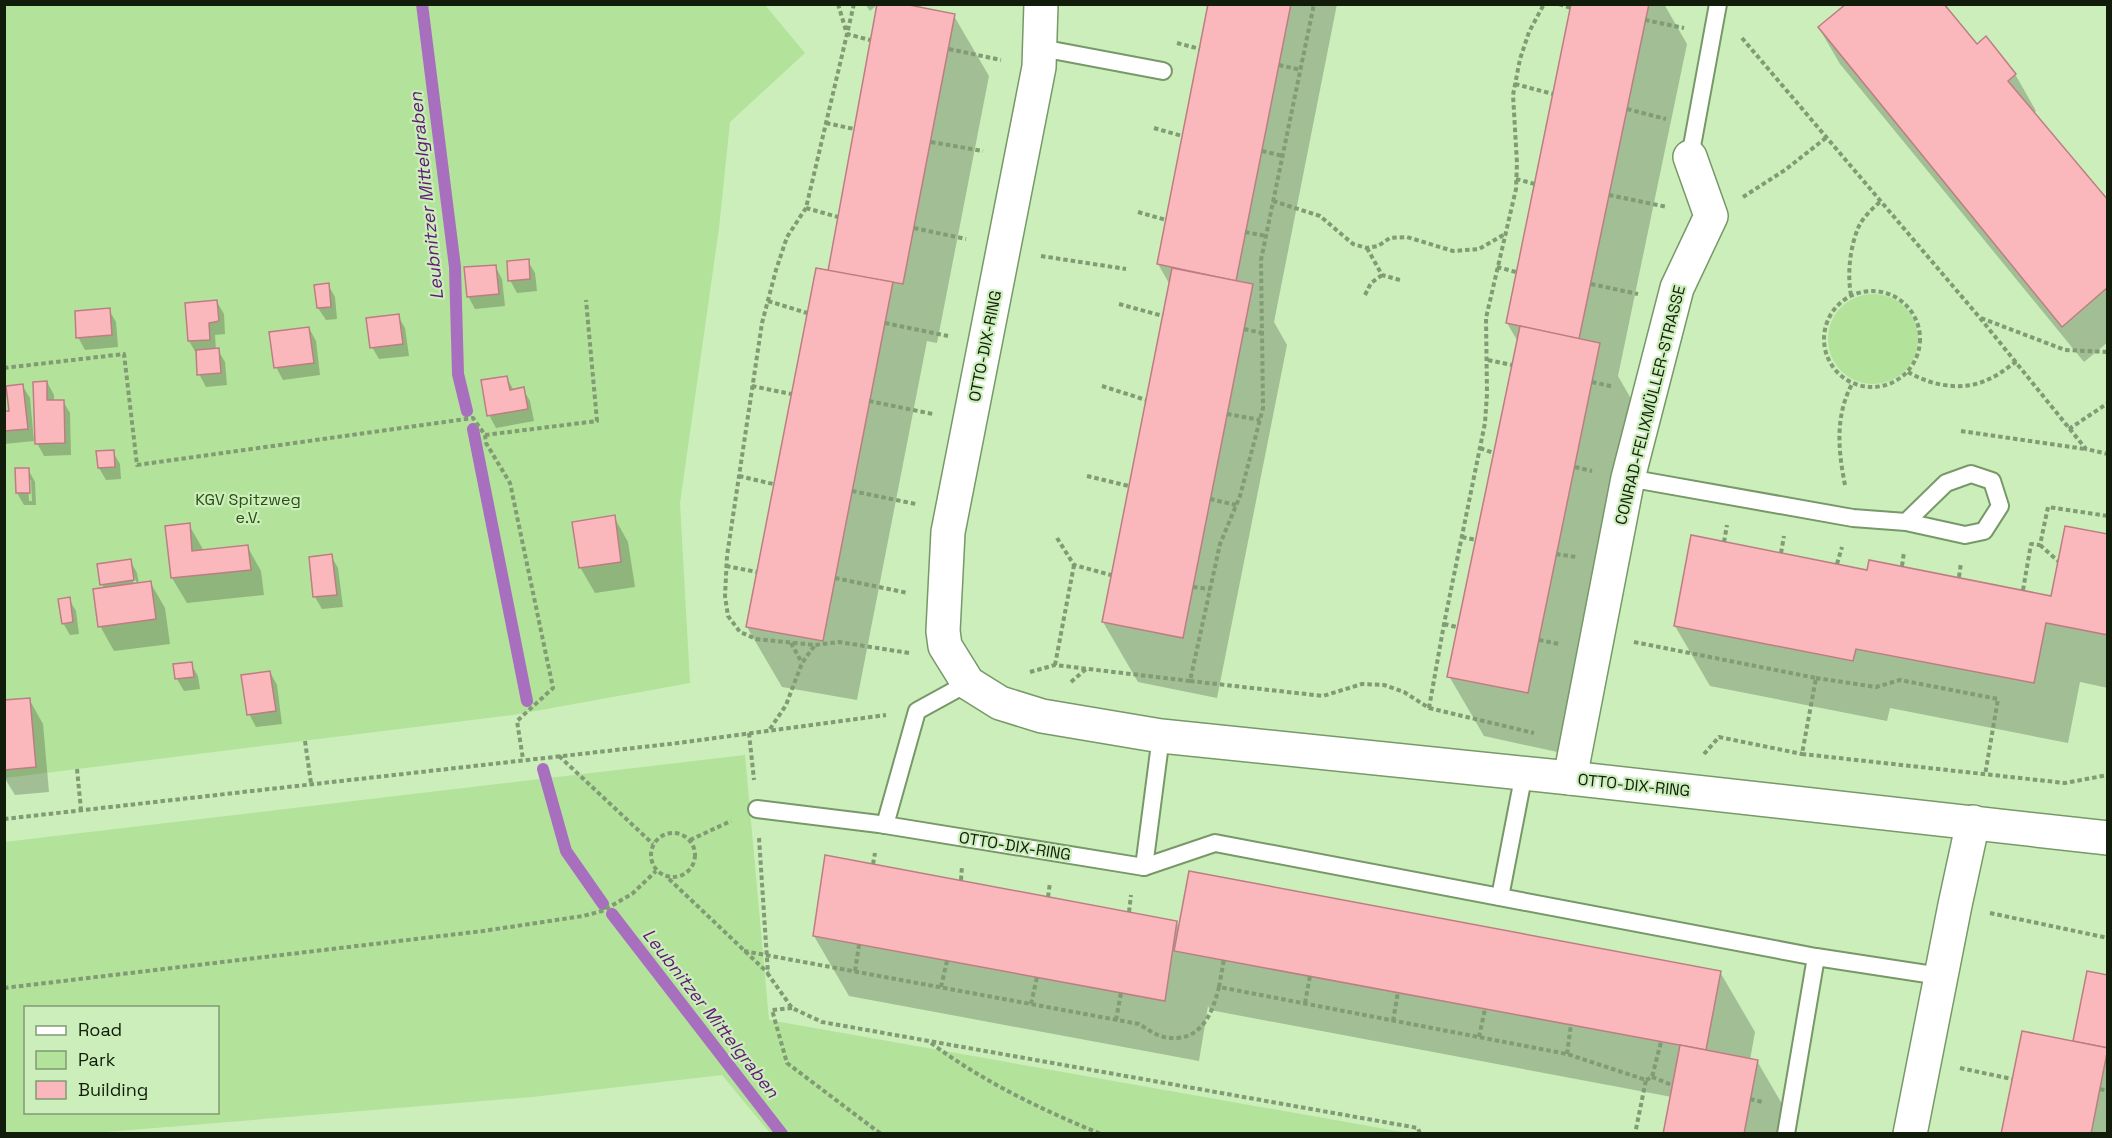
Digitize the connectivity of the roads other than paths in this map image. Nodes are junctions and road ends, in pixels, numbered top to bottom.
1 (1041, 4) edge
2 (1718, 8) edge
3 (1040, 58) junction
4 (1163, 71) dead end
5 (1693, 142) joint
6 (1628, 478) junction
7 (1906, 522) junction
8 (960, 671) junction
9 (1161, 736) junction
10 (1524, 773) junction
11 (1570, 778) junction
12 (757, 809) road end
13 (1973, 822) junction
14 (885, 825) junction
15 (2108, 838) edge
16 (1144, 867) junction
17 (1500, 897) junction
18 (1816, 957) junction
19 (1940, 975) junction
20 (1786, 1134) edge
21 (1910, 1134) edge

1 - 3 street, OTTO-DIX-RING
2 - 5 lane
3 - 4 lane
3 - 8 street, OTTO-DIX-RING
5 - 6 street, CONRAD-FELIXMÜLLER-STRASSE
6 - 7 lane
6 - 11 street, CONRAD-FELIXMÜLLER-STRASSE
7 - 7 lane
8 - 9 street, OTTO-DIX-RING
8 - 14 lane
9 - 10 street, OTTO-DIX-RING
9 - 16 lane
10 - 11 street, OTTO-DIX-RING
10 - 17 lane
11 - 13 street, OTTO-DIX-RING
12 - 14 lane, OTTO-DIX-RING
13 - 15 street, OTTO-DIX-RING
13 - 19 street
14 - 16 lane, OTTO-DIX-RING
16 - 17 lane, OTTO-DIX-RING
17 - 18 lane, OTTO-DIX-RING
18 - 19 lane, OTTO-DIX-RING
18 - 20 lane
19 - 21 street

